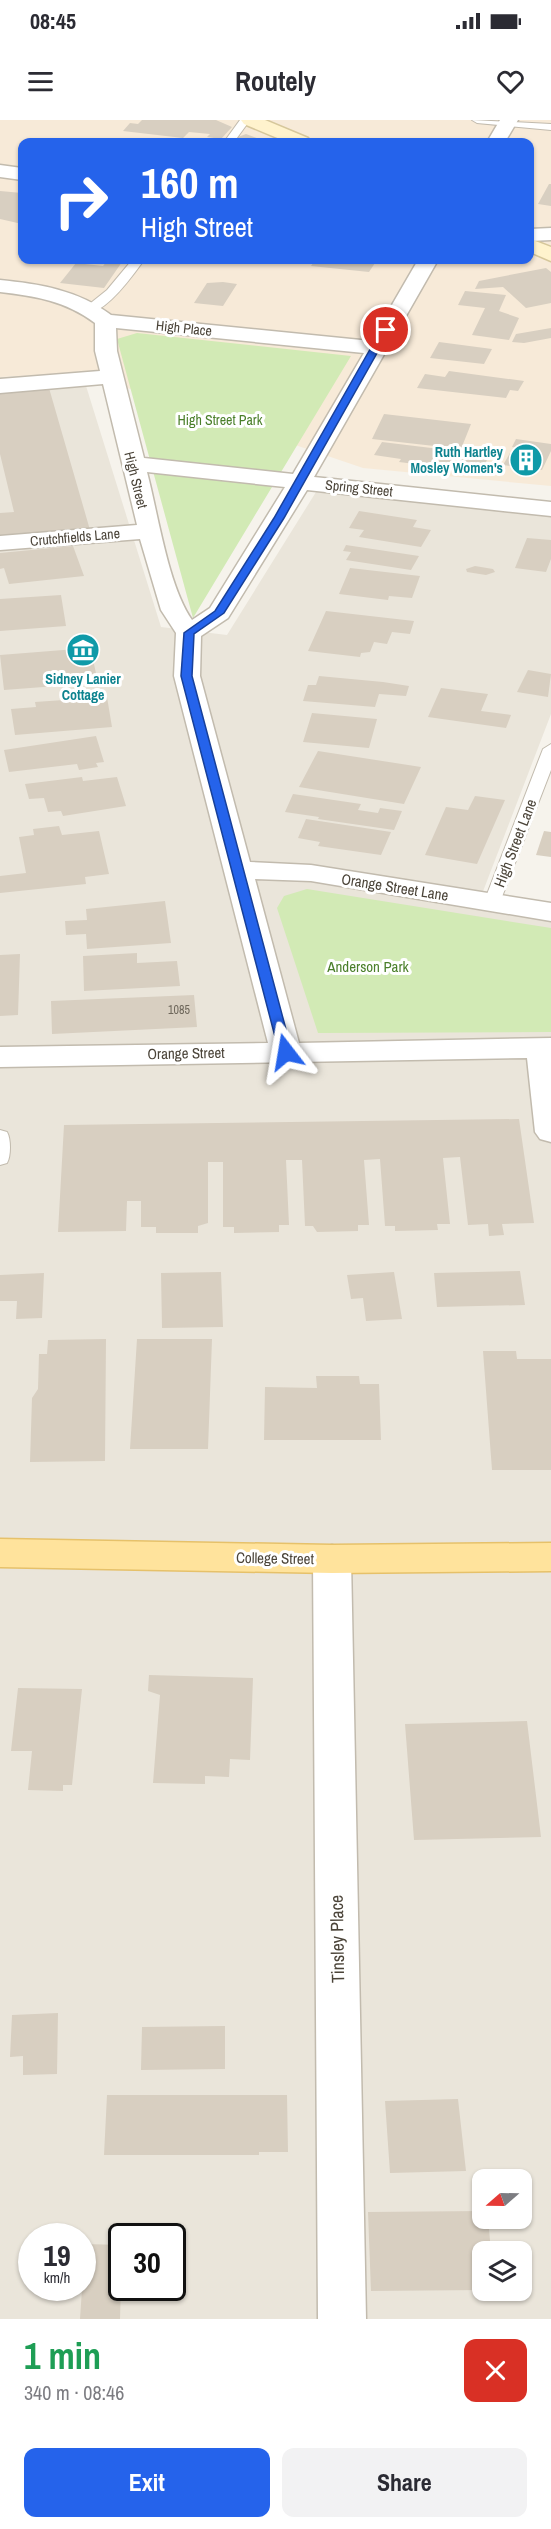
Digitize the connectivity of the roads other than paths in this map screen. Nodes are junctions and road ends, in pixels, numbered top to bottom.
1 (245, 120) edge
2 (250, 120) edge
3 (477, 120) edge
4 (508, 122) edge
5 (551, 128) edge
6 (232, 138) edge
7 (292, 138) edge
8 (498, 138) edge
9 (0, 171) edge
10 (18, 173) edge
11 (551, 234) edge
12 (534, 235) edge
13 (534, 247) edge
14 (551, 255) edge
15 (135, 264) edge
16 (426, 264) edge
17 (0, 286) edge
18 (98, 315) junction
19 (375, 348) junction
20 (112, 377) junction
21 (0, 386) edge
22 (132, 464) junction
23 (300, 481) junction
24 (551, 509) edge
25 (149, 531) junction
26 (0, 543) edge
27 (189, 633) junction
28 (551, 749) edge
29 (239, 870) junction
30 (492, 902) junction
31 (551, 912) edge
32 (546, 1048) edge
33 (286, 1052) junction
34 (0, 1057) edge
35 (551, 1132) edge
36 (0, 1136) edge
37 (0, 1159) edge
38 (0, 1553) edge
39 (551, 1557) edge
40 (332, 1559) junction
41 (342, 2319) edge

1 - 6 lane
2 - 7 street
3 - 4 lane
4 - 5 lane
4 - 8 street
9 - 10 street
11 - 12 street
13 - 14 street
15 - 18 lane
16 - 19 street
17 - 18 street, High Place
18 - 19 street, High Place
18 - 20 street, High Street
19 - 23 street
20 - 21 street
20 - 22 street, High Street
22 - 23 street, Spring Street
22 - 25 street, High Street
23 - 24 street, Spring Street
23 - 27 street
25 - 26 street, Crutchfields Lane
25 - 27 street, High Street
27 - 29 street
28 - 30 lane, High Street Lane
29 - 30 street, Orange Street Lane
29 - 33 street
30 - 31 street, Orange Street Lane
32 - 33 street, Orange Street
32 - 35 street
33 - 34 street, Orange Street
36 - 37 lane
38 - 40 main road, College Street
39 - 40 main road, College Street
40 - 41 street, Tinsley Place

